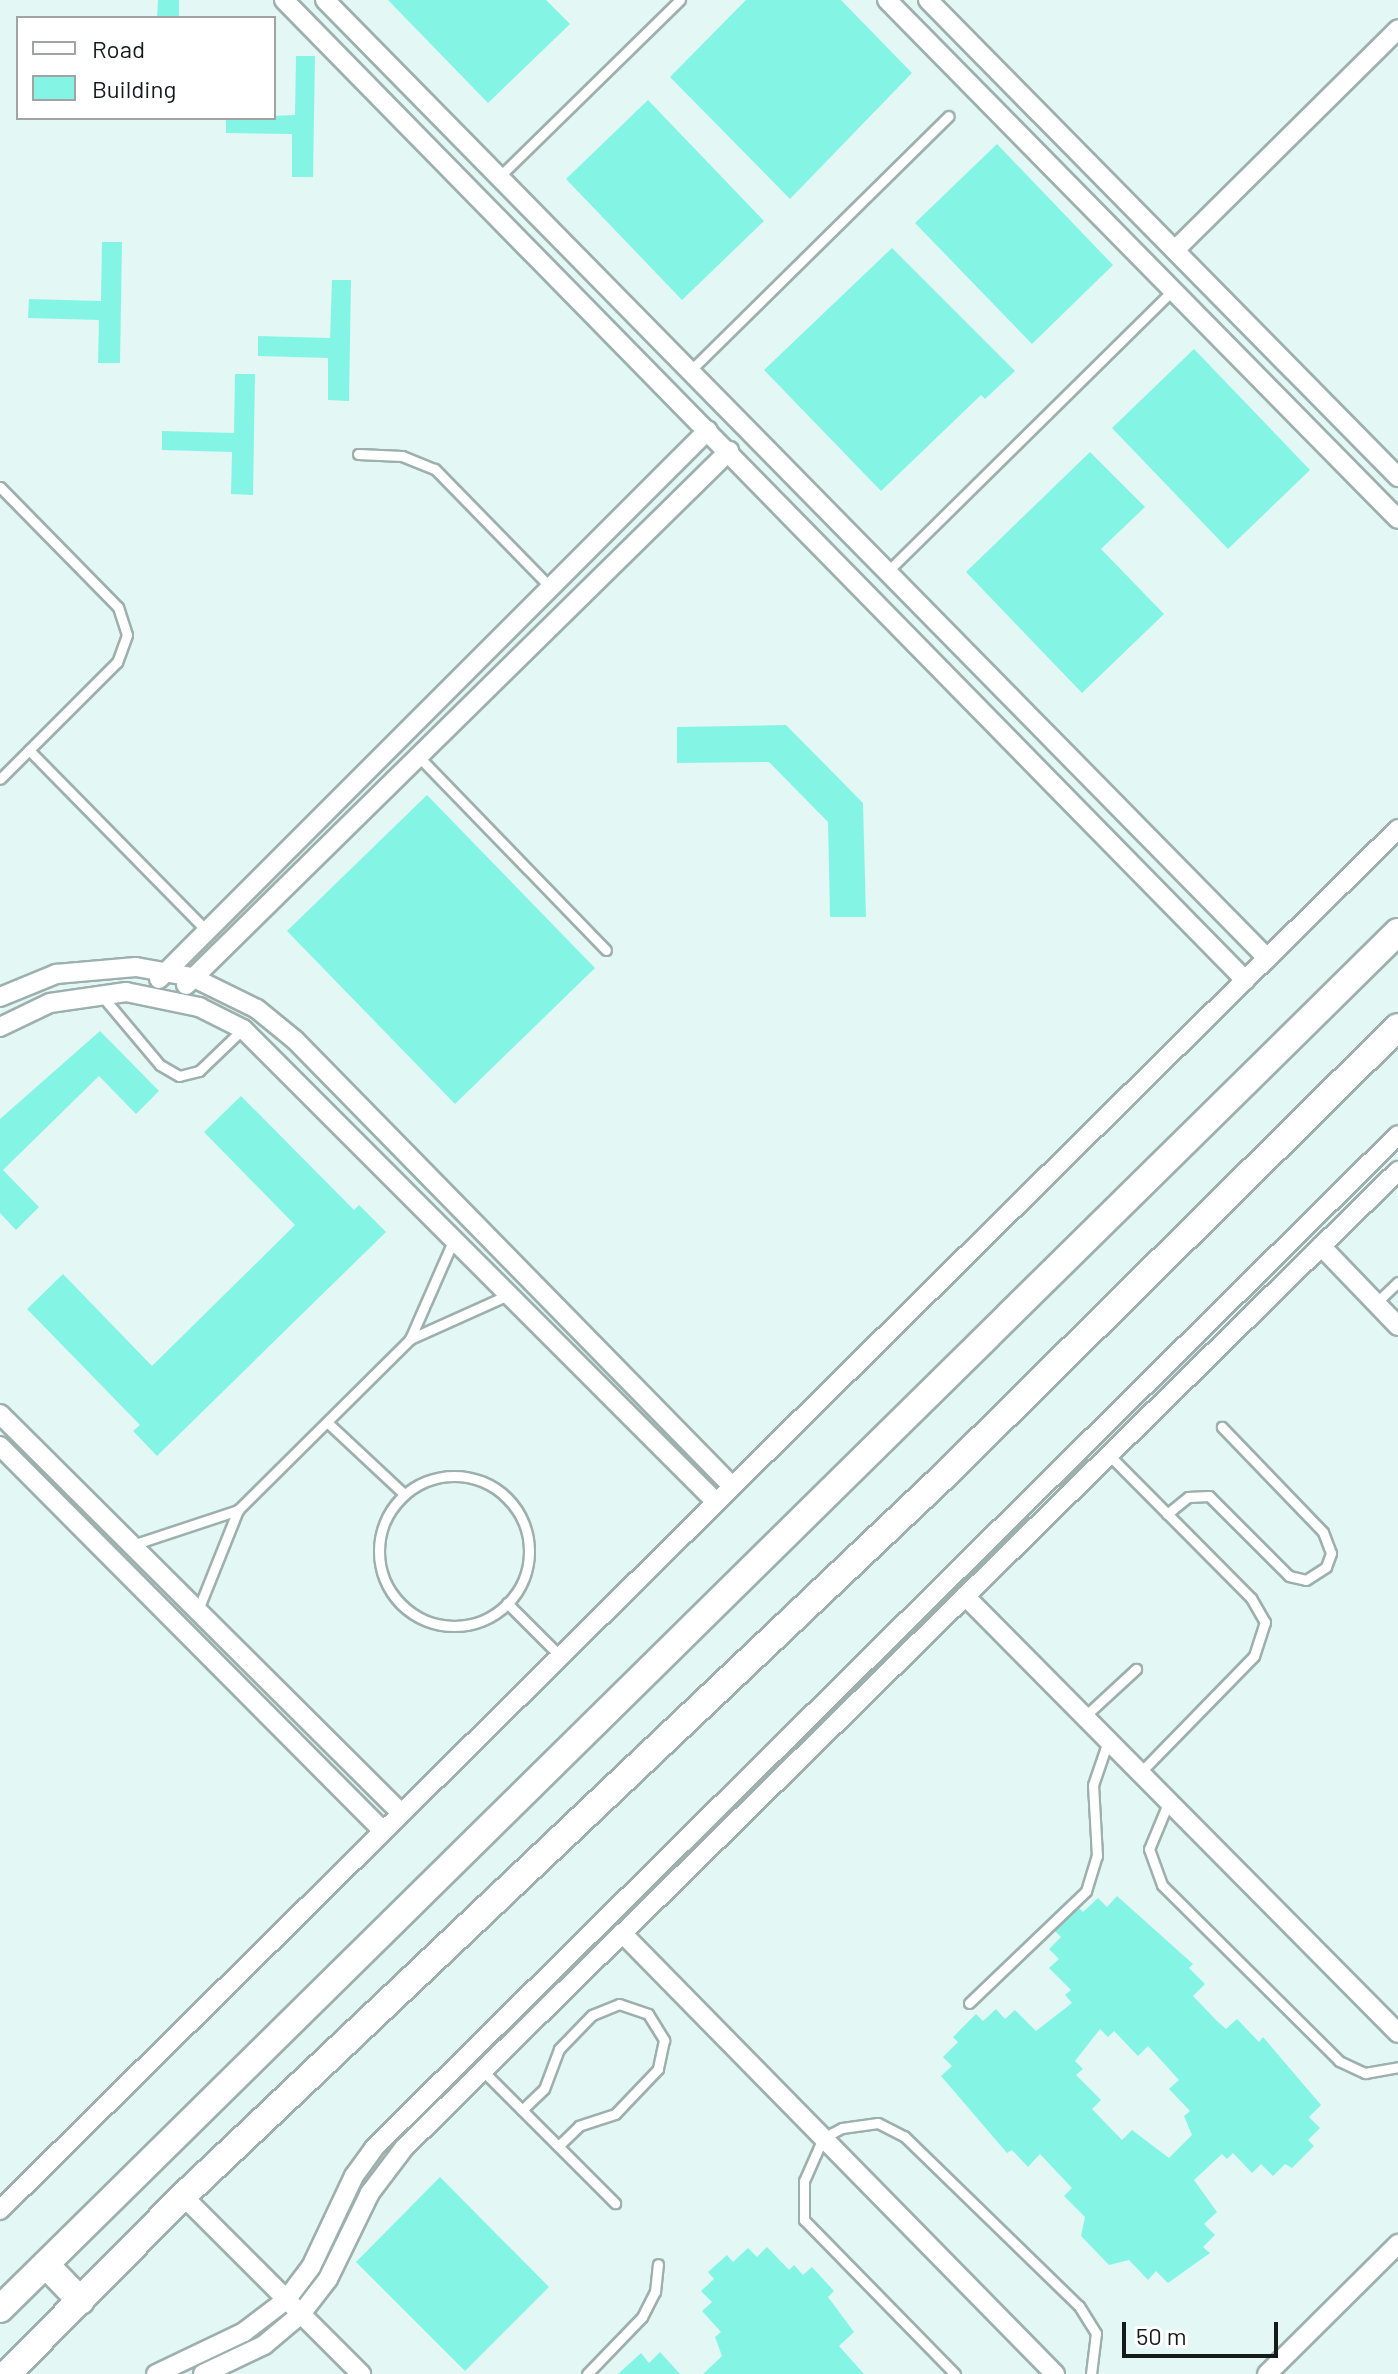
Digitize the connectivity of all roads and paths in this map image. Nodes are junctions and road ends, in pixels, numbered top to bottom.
1 (284, 0) edge
2 (325, 0) edge
3 (680, 0) edge
4 (887, 0) edge
5 (928, 0) edge
6 (1398, 29) edge
7 (949, 116) dead end
8 (499, 177) junction
9 (1175, 250) junction
10 (1174, 289) junction
11 (690, 371) junction
12 (708, 430) junction
13 (729, 451) junction
14 (358, 454) dead end
15 (665, 473) junction
16 (1398, 477) edge
17 (0, 487) edge
18 (686, 494) junction
19 (1398, 519) edge
20 (887, 572) junction
21 (549, 586) junction
22 (29, 750) junction
23 (418, 756) junction
24 (0, 779) edge
25 (1398, 829) edge
26 (204, 928) junction
27 (1398, 932) edge
28 (606, 950) dead end
29 (1267, 958) junction
30 (163, 971) junction
31 (192, 977) junction
32 (1245, 980) junction
33 (100, 993) junction
34 (151, 995) junction
35 (0, 997) edge
36 (175, 1000) junction
37 (0, 1027) edge
38 (1398, 1027) edge
39 (243, 1029) junction
40 (1398, 1135) edge
41 (1398, 1171) edge
42 (455, 1237) junction
43 (1321, 1246) junction
44 (1398, 1282) edge
45 (511, 1294) junction
46 (1376, 1303) junction
47 (1398, 1326) edge
48 (410, 1339) junction
49 (0, 1414) edge
50 (327, 1422) junction
51 (1222, 1427) dead end
52 (0, 1446) edge
53 (1109, 1455) junction
54 (732, 1486) junction
55 (404, 1494) junction
56 (716, 1502) junction
57 (238, 1510) junction
58 (1167, 1514) junction
59 (132, 1545) junction
60 (965, 1596) junction
61 (507, 1603) junction
62 (198, 1611) junction
63 (560, 1656) junction
64 (1136, 1669) dead end
65 (1084, 1717) junction
66 (1108, 1741) junction
67 (1140, 1773) junction
68 (1169, 1801) junction
69 (401, 1813) junction
70 (383, 1831) junction
71 (622, 1933) junction
72 (969, 2003) dead end
73 (1398, 2033) edge
74 (1398, 2067) edge
75 (483, 2071) junction
76 (522, 2110) junction
77 (823, 2138) junction
78 (558, 2146) junction
79 (183, 2196) junction
80 (615, 2203) dead end
81 (0, 2210) edge
82 (1398, 2244) edge
83 (658, 2264) dead end
84 (46, 2265) junction
85 (286, 2300) junction
86 (81, 2301) junction
87 (0, 2309) edge
88 (301, 2314) junction
89 (7, 2374) edge
90 (156, 2374) edge
91 (203, 2374) edge
92 (361, 2374) edge
93 (587, 2374) edge
94 (955, 2374) edge
95 (1055, 2374) edge
96 (1091, 2374) edge
97 (1267, 2374) edge

1 - 12 street
2 - 8 street
3 - 8 lane
4 - 10 street
5 - 9 street
6 - 9 street
7 - 11 lane
8 - 11 street
9 - 16 street
10 - 19 street
10 - 20 lane
11 - 20 street
12 - 13 street
12 - 15 street
13 - 18 street
13 - 32 street
14 - 21 lane
15 - 18 street
15 - 21 street
17 - 22 lane
18 - 23 street
20 - 29 street
21 - 26 street
22 - 24 lane
22 - 26 lane
23 - 28 lane
23 - 31 street
25 - 29 street
26 - 30 street
27 - 84 street
29 - 32 street
30 - 31 street
30 - 34 street
30 - 35 street
31 - 36 street
31 - 54 street
32 - 54 street
33 - 34 street
33 - 37 street
33 - 39 lane
34 - 36 street
36 - 39 street
38 - 79 street
39 - 42 street
40 - 85 street
41 - 43 street
42 - 45 street
42 - 48 lane
43 - 46 street
43 - 53 street
44 - 46 lane
45 - 48 lane
45 - 56 street
46 - 47 street
48 - 50 lane
49 - 59 street
50 - 55 lane
50 - 57 lane
51 - 58 lane
52 - 70 street
53 - 58 lane
53 - 60 street
54 - 56 street
55 - 61 lane
55 - 61 lane
56 - 63 street
57 - 59 lane
57 - 62 lane
58 - 67 lane
59 - 62 street
60 - 65 street
60 - 71 street
61 - 63 lane
62 - 69 street
63 - 69 street
64 - 65 lane
65 - 66 street
66 - 67 street
66 - 72 lane
67 - 68 street
68 - 73 street
68 - 74 lane
69 - 70 street
70 - 81 street
71 - 75 street
71 - 77 street
75 - 76 lane
75 - 88 street
76 - 78 lane
76 - 78 lane
77 - 94 lane
77 - 95 street
77 - 96 lane
78 - 80 lane
79 - 85 street
79 - 86 street
82 - 97 street
83 - 93 lane
84 - 86 street
84 - 87 street
85 - 88 street
85 - 90 street
86 - 89 street
88 - 91 street
88 - 92 street

